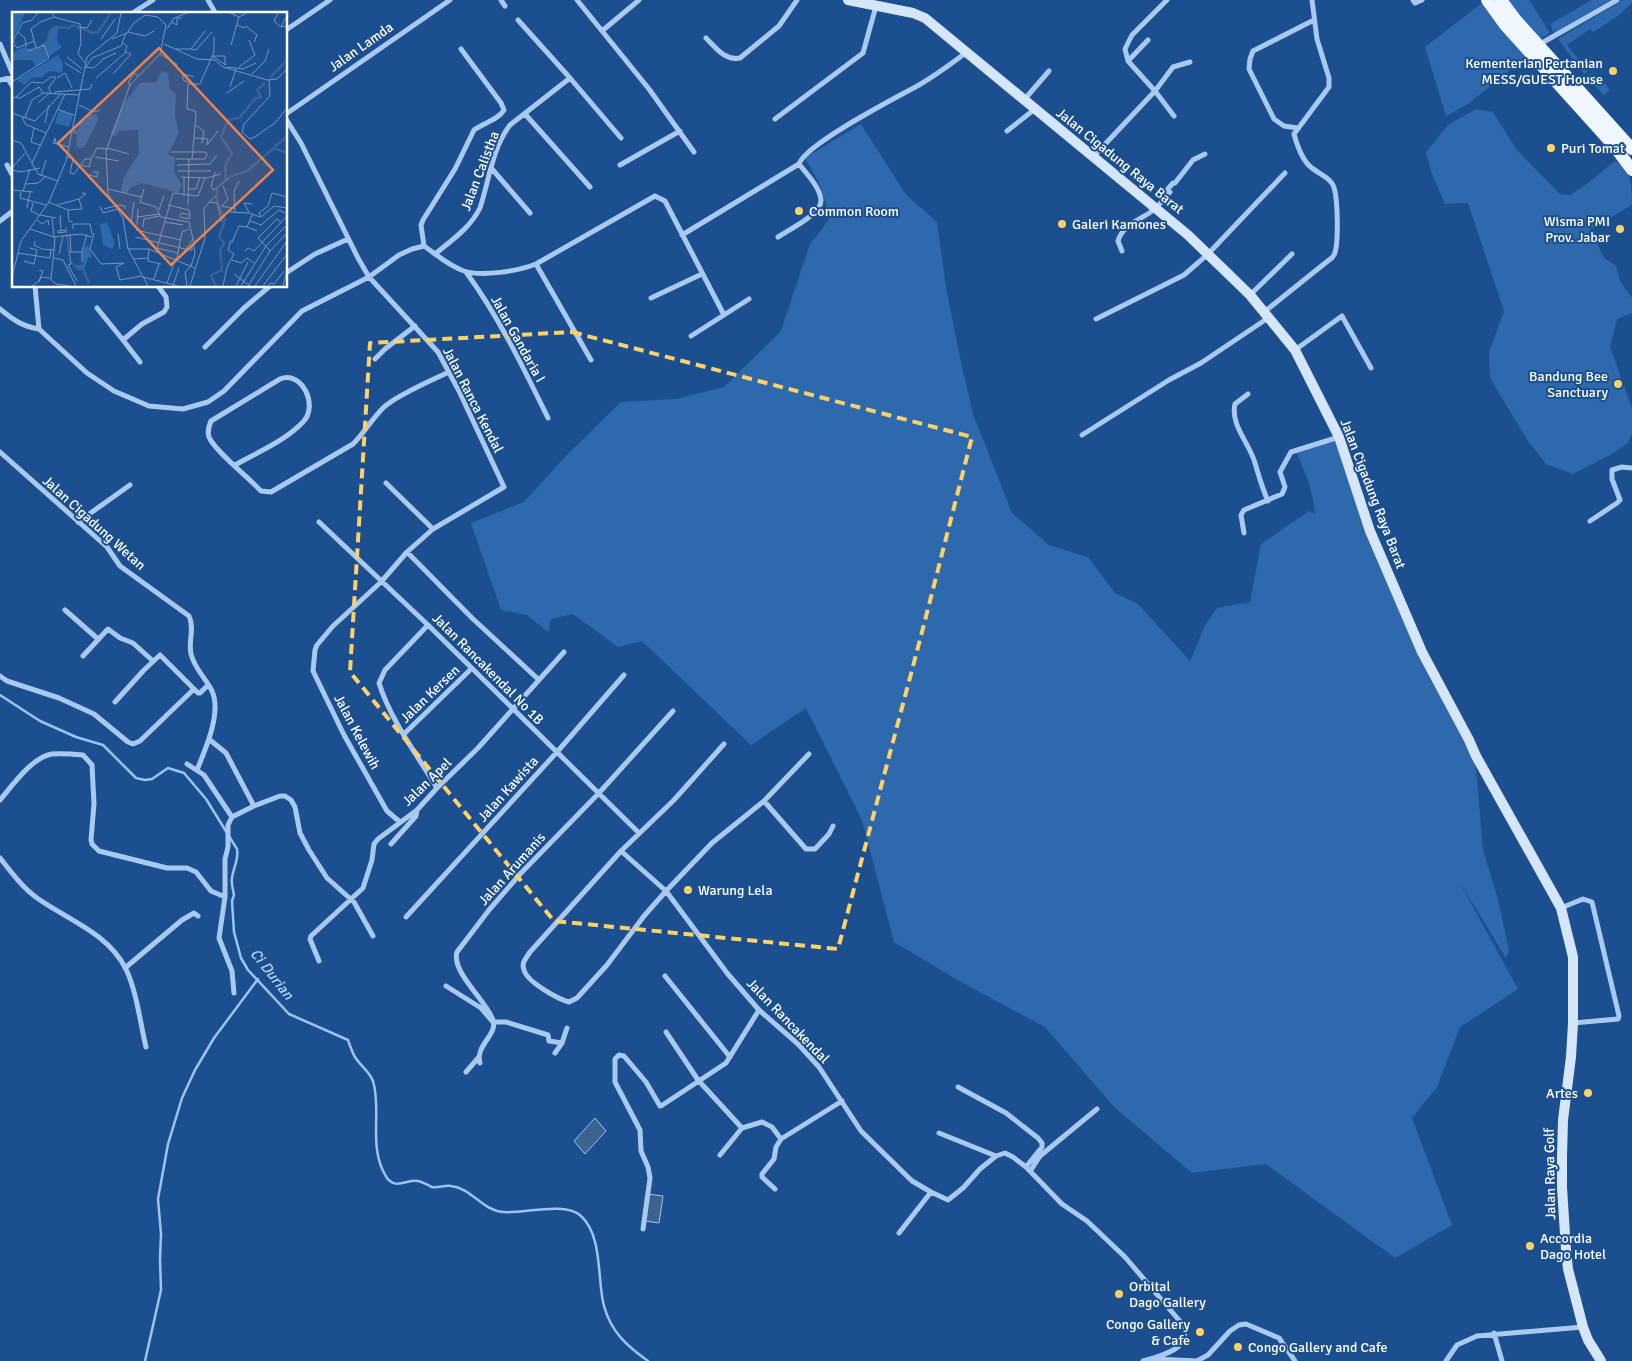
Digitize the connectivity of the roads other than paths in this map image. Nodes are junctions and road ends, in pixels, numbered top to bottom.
1 (153, 0) edge
2 (208, 0) edge
3 (330, 0) edge
4 (450, 0) edge
5 (501, 0) edge
6 (577, 0) edge
7 (639, 0) edge
8 (797, 0) edge
9 (848, 0) edge
10 (1167, 0) edge
11 (1413, 0) edge
12 (1422, 0) edge
13 (1486, 0) edge
14 (1501, 0) edge
15 (1617, 0) edge
16 (1314, 1) edge
17 (876, 5) junction
18 (505, 6) dead end
19 (134, 12) edge
20 (214, 12) edge
21 (518, 20) dead end
22 (1314, 20) junction
23 (288, 29) edge
24 (602, 31) junction
25 (706, 38) dead end
26 (1148, 40) dead end
27 (0, 44) edge
28 (461, 49) dead end
29 (1535, 49) junction
30 (967, 52) junction
31 (1128, 60) junction
32 (1190, 62) dead end
33 (1049, 71) dead end
34 (11, 78) edge
35 (570, 78) junction
36 (0, 80) edge
37 (1155, 91) junction
38 (1024, 100) junction
39 (1034, 109) junction
40 (288, 113) edge
41 (525, 114) junction
42 (1174, 116) dead end
43 (774, 119) dead end
44 (288, 122) edge
45 (1298, 128) junction
46 (680, 130) junction
47 (1007, 131) dead end
48 (621, 138) dead end
49 (1632, 150) edge
50 (694, 152) dead end
51 (1205, 154) dead end
52 (1093, 157) junction
53 (799, 164) junction
54 (7, 165) dead end
55 (620, 165) dead end
56 (492, 169) junction
57 (1632, 170) edge
58 (1285, 173) dead end
59 (12, 174) edge
60 (590, 187) dead end
61 (1156, 208) junction
62 (12, 212) edge
63 (530, 213) dead end
64 (0, 221) edge
65 (682, 236) junction
66 (778, 237) dead end
67 (348, 239) junction
68 (424, 246) junction
69 (1122, 251) dead end
70 (435, 254) junction
71 (1208, 254) junction
72 (1292, 254) dead end
73 (536, 264) junction
74 (288, 272) edge
75 (466, 272) junction
76 (702, 274) junction
77 (369, 277) junction
78 (35, 288) edge
79 (159, 288) edge
80 (268, 288) edge
81 (1250, 295) junction
82 (651, 298) dead end
83 (748, 299) dead end
84 (97, 308) dead end
85 (0, 309) edge
86 (724, 315) junction
87 (1266, 315) junction
88 (1096, 319) dead end
89 (415, 326) junction
90 (39, 329) junction
91 (691, 336) dead end
92 (123, 340) junction
93 (205, 347) dead end
94 (1295, 350) junction
95 (375, 359) dead end
96 (591, 360) dead end
97 (140, 362) dead end
98 (1371, 368) dead end
99 (449, 372) junction
100 (1248, 394) dead end
101 (548, 418) dead end
102 (1082, 435) dead end
103 (1339, 437) junction
104 (0, 452) edge
105 (235, 466) junction
106 (1632, 468) edge
107 (386, 483) dead end
108 (130, 485) dead end
109 (1268, 501) junction
110 (1590, 521) dead end
111 (78, 522) junction
112 (319, 522) dead end
113 (433, 529) junction
114 (1244, 533) dead end
115 (407, 552) junction
116 (381, 582) junction
117 (65, 610) dead end
118 (428, 625) junction
119 (98, 639) junction
120 (317, 645) joint
121 (564, 652) dead end
122 (83, 656) dead end
123 (153, 660) junction
124 (471, 669) junction
125 (624, 675) dead end
126 (0, 676) edge
127 (538, 679) junction
128 (208, 685) junction
129 (194, 689) junction
130 (115, 702) dead end
131 (513, 710) junction
132 (673, 711) dead end
133 (404, 734) junction
134 (210, 740) junction
135 (724, 744) dead end
136 (557, 752) junction
137 (810, 754) dead end
138 (187, 764) dead end
139 (197, 770) junction
140 (437, 788) junction
141 (599, 793) junction
142 (0, 800) edge
143 (764, 801) junction
144 (254, 806) junction
145 (417, 810) junction
146 (231, 818) junction
147 (400, 822) junction
148 (833, 826) dead end
149 (639, 833) junction
150 (391, 844) dead end
151 (621, 851) junction
152 (0, 858) edge
153 (666, 891) junction
154 (225, 897) junction
155 (350, 898) junction
156 (1562, 908) junction
157 (198, 916) dead end
158 (406, 917) dead end
159 (373, 936) dead end
160 (319, 961) dead end
161 (125, 968) junction
162 (665, 976) dead end
163 (446, 986) dead end
164 (234, 993) dead end
165 (759, 1010) junction
166 (1574, 1011) joint
167 (494, 1022) junction
168 (1574, 1022) junction
169 (567, 1028) dead end
170 (666, 1032) dead end
171 (562, 1043) junction
172 (146, 1048) dead end
173 (555, 1053) dead end
174 (479, 1057) junction
175 (730, 1057) junction
176 (480, 1063) dead end
177 (466, 1072) dead end
178 (698, 1080) junction
179 (958, 1087) dead end
180 (842, 1101) junction
181 (1097, 1109) dead end
182 (742, 1128) junction
183 (939, 1133) dead end
184 (781, 1139) junction
185 (720, 1155) dead end
186 (996, 1156) junction
187 (1028, 1168) junction
188 (775, 1189) dead end
189 (931, 1192) junction
190 (643, 1230) dead end
191 (899, 1233) dead end
192 (1583, 1327) junction
193 (1494, 1333) junction
194 (1154, 1359) junction
195 (1143, 1361) edge
196 (1197, 1361) edge
197 (1295, 1361) edge
198 (1446, 1361) edge
199 (1502, 1361) edge
200 (1601, 1361) edge

1 - 19 street
2 - 20 street
3 - 23 street
4 - 40 street, Jalan Lamda
5 - 18 street
6 - 24 street
7 - 24 street
8 - 25 street
9 - 17 street, Jalan Cigadung Raya Barat
10 - 31 street
11 - 12 street
13 - 29 main road
14 - 29 main road
15 - 29 street
16 - 22 street
17 - 30 street, Jalan Cigadung Raya Barat
17 - 43 street
21 - 35 street
22 - 45 street
22 - 45 street
24 - 46 street
26 - 31 street
27 - 34 street
28 - 68 street
29 - 49 main road
29 - 57 main road
30 - 38 street, Jalan Cigadung Raya Barat
30 - 53 street
31 - 37 street
32 - 37 street
33 - 38 street
34 - 36 street
35 - 41 street, Jalan Calistha
35 - 48 street
37 - 42 street
37 - 52 street
38 - 39 street, Jalan Cigadung Raya Barat
39 - 47 street
39 - 52 street, Jalan Cigadung Raya Barat
41 - 56 street, Jalan Calistha
41 - 60 street
44 - 67 street, Jalan Ranca Kendal
45 - 87 street
46 - 50 street
46 - 55 street
51 - 61 street
52 - 61 street, Jalan Cigadung Raya Barat
53 - 65 street
53 - 66 street
54 - 59 street
56 - 63 street
56 - 70 street, Jalan Calistha
58 - 71 street
61 - 69 street
61 - 71 street, Jalan Cigadung Raya Barat
62 - 64 street
65 - 73 street
65 - 76 street
67 - 74 street
67 - 77 street, Jalan Ranca Kendal
68 - 70 street
68 - 77 street
70 - 75 street
71 - 81 street, Jalan Cigadung Raya Barat
71 - 88 street
72 - 81 street
73 - 75 street
73 - 96 street
75 - 101 street, Jalan Gandaria I
76 - 82 street
76 - 86 street
77 - 89 street, Jalan Ranca Kendal
77 - 90 street
78 - 90 street
79 - 92 street
80 - 93 street
81 - 87 street, Jalan Cigadung Raya Barat
83 - 86 street
84 - 92 street
85 - 90 street
86 - 91 street
87 - 94 street, Jalan Cigadung Raya Barat
87 - 102 street
89 - 95 street
89 - 99 street, Jalan Ranca Kendal
92 - 97 street
94 - 98 street
94 - 103 street, Jalan Cigadung Raya Barat
99 - 105 street
99 - 113 street, Jalan Ranca Kendal
100 - 109 street
103 - 109 street
103 - 156 street, Jalan Cigadung Raya Barat
104 - 111 street, Jalan Cigadung Wetan
105 - 105 street
106 - 110 street
107 - 113 street
108 - 111 street
109 - 114 street
111 - 128 street, Jalan Cigadung Wetan
112 - 116 street, Jalan Rancakendal No 1B
113 - 115 street, Jalan Ranca Kendal
115 - 116 street, Jalan Ranca Kendal
115 - 127 street
116 - 118 street, Jalan Rancakendal No 1B
116 - 120 street, Jalan Ranca Kendal
117 - 119 street
118 - 124 street, Jalan Rancakendal No 1B
118 - 133 street
119 - 122 street
119 - 123 street
120 - 147 street, Jalan Kelewih
121 - 127 street, Jalan Apel
123 - 129 street
123 - 130 street
124 - 131 street, Jalan Rancakendal No 1B
124 - 133 street, Jalan Kersen
125 - 136 street, Jalan Kawista
126 - 129 street
127 - 131 street, Jalan Apel
128 - 129 street
128 - 134 street, Jalan Cigadung Wetan
131 - 136 street, Jalan Rancakendal No 1B
131 - 140 street, Jalan Apel
132 - 141 street, Jalan Arumanis
133 - 140 street
134 - 139 street, Jalan Cigadung Wetan
134 - 144 street
135 - 149 street
136 - 141 street, Jalan Rancakendal No 1B
136 - 158 street, Jalan Kawista
137 - 143 street
138 - 139 street
139 - 146 street
140 - 145 street, Jalan Apel
141 - 149 street, Jalan Rancakendal No 1B
141 - 167 street, Jalan Arumanis
142 - 154 street
143 - 148 street
143 - 153 street
144 - 146 street
144 - 155 street
145 - 147 street, Jalan Apel
145 - 150 street
146 - 154 street
147 - 155 street, Jalan Apel
149 - 151 street
151 - 153 street, Jalan Rancakendal
151 - 153 street
152 - 161 street
153 - 165 street, Jalan Rancakendal
154 - 164 street
155 - 159 street
155 - 160 street, Jalan Apel
156 - 166 street, Jalan Cigadung Raya Barat
156 - 168 street
157 - 161 street
161 - 172 street
162 - 175 street
163 - 167 street
165 - 175 street
165 - 180 street, Jalan Rancakendal
166 - 168 street, Jalan Raya Golf
167 - 171 street
167 - 174 street
168 - 192 street, Jalan Raya Golf
169 - 171 street
170 - 178 street
171 - 173 street
174 - 176 street
174 - 177 street
175 - 178 street
178 - 182 street
178 - 190 street
179 - 187 street
180 - 184 street
180 - 189 street, Jalan Rancakendal
181 - 187 street
182 - 184 street
182 - 185 street
183 - 186 street
184 - 188 street
186 - 187 street
186 - 189 street, Jalan Rancakendal
187 - 194 street
189 - 191 street
192 - 193 street
192 - 200 street, Jalan Raya Golf
193 - 198 street
193 - 199 street
194 - 195 street
194 - 196 street
196 - 197 street

